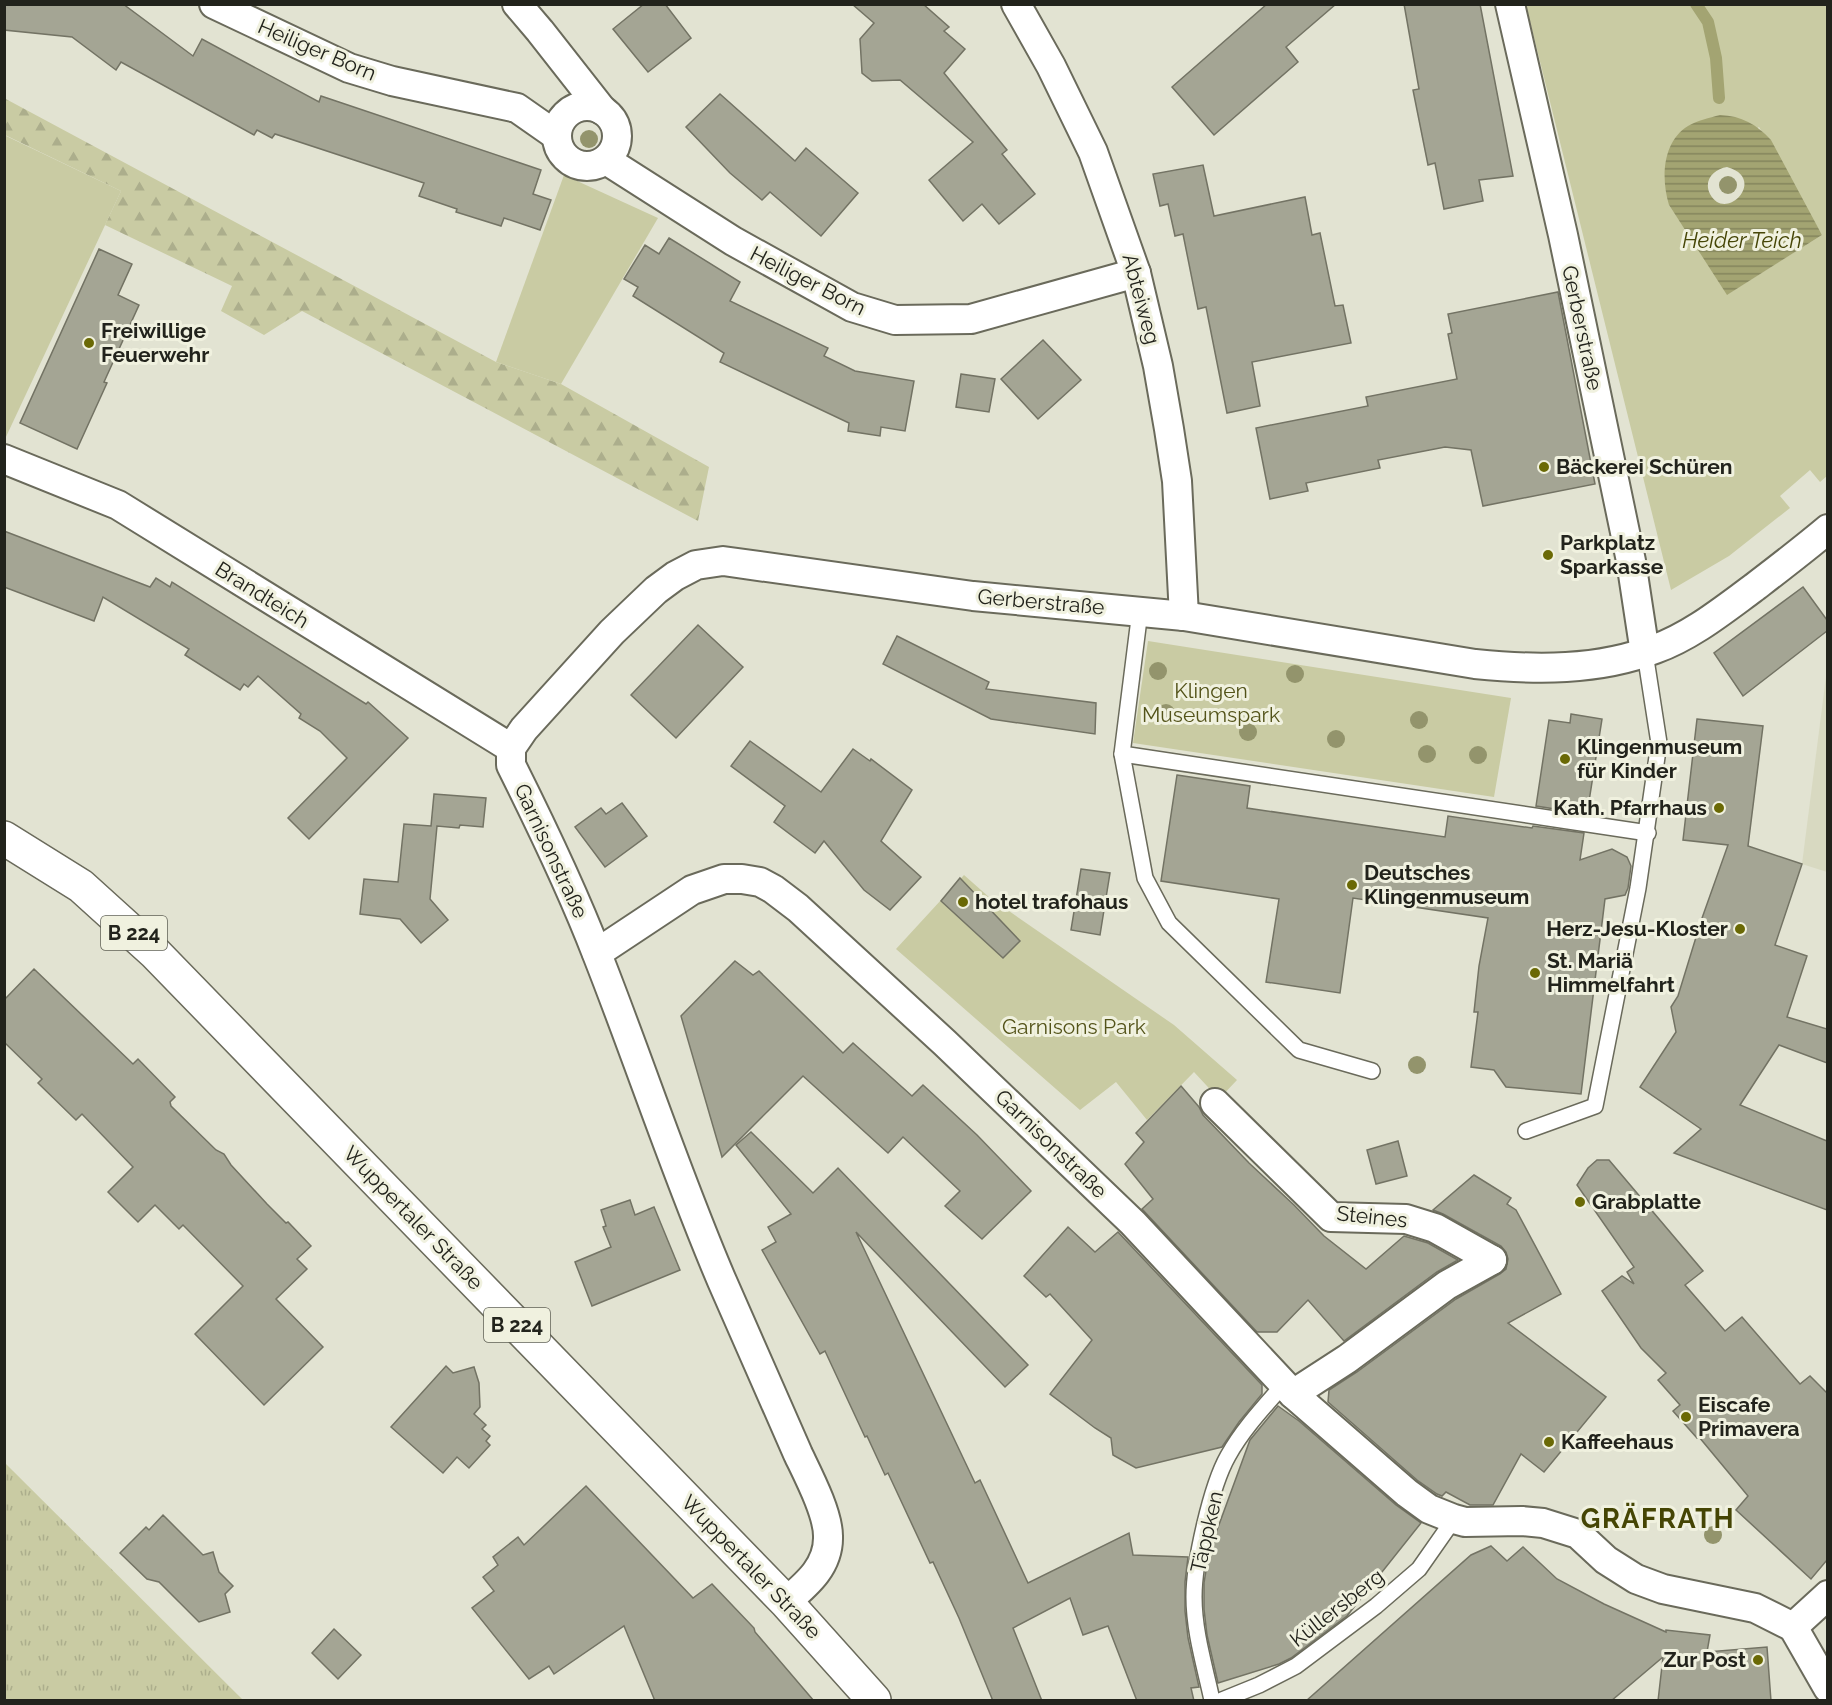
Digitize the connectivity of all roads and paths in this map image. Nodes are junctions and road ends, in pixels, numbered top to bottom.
1 (214, 4) edge
2 (517, 4) edge
3 (1016, 4) edge
4 (1510, 4) edge
5 (602, 110) junction
6 (557, 136) junction
7 (606, 160) junction
8 (1136, 273) junction
9 (4, 459) edge
10 (1827, 529) edge
11 (1140, 611) junction
12 (1184, 616) junction
13 (1645, 653) junction
14 (511, 748) junction
15 (1122, 754) junction
16 (1648, 833) junction
17 (4, 838) edge
18 (597, 953) junction
19 (1372, 1071) dead end
20 (1215, 1103) dead end
21 (1526, 1131) dead end
22 (1492, 1260) joint
23 (1289, 1389) junction
24 (1466, 1521) junction
25 (1827, 1595) edge
26 (786, 1602) junction
27 (1793, 1627) junction
28 (1827, 1688) edge
29 (874, 1701) edge
30 (1212, 1701) edge
31 (1221, 1701) edge

1 - 6 street, Heiliger Born
2 - 5 street
3 - 8 street, Abteiweg
4 - 13 street, Gerberstraße
5 - 6 street
5 - 7 street
6 - 7 street, Heiliger Born
7 - 8 street, Heiliger Born
8 - 12 street, Abteiweg
9 - 14 street, Brandteich
10 - 13 street, Gerberstraße
11 - 12 street, Gerberstraße
11 - 14 street, Gerberstraße
11 - 15 lane
12 - 13 street, Gerberstraße
13 - 16 lane
14 - 18 street, Garnisonstraße
15 - 16 lane
15 - 19 lane
16 - 21 lane
17 - 26 main road, Wuppertaler Straße / B 224
18 - 23 street, Garnisonstraße
18 - 26 street, Garnisonstraße
20 - 22 street, Steines
22 - 23 street, Täppken
23 - 24 street, Garnisonstraße
23 - 30 lane, Täppken
24 - 27 street
24 - 31 lane, Küllersberg
25 - 27 street
26 - 29 main road, Wuppertaler Straße / B 224
27 - 28 street

